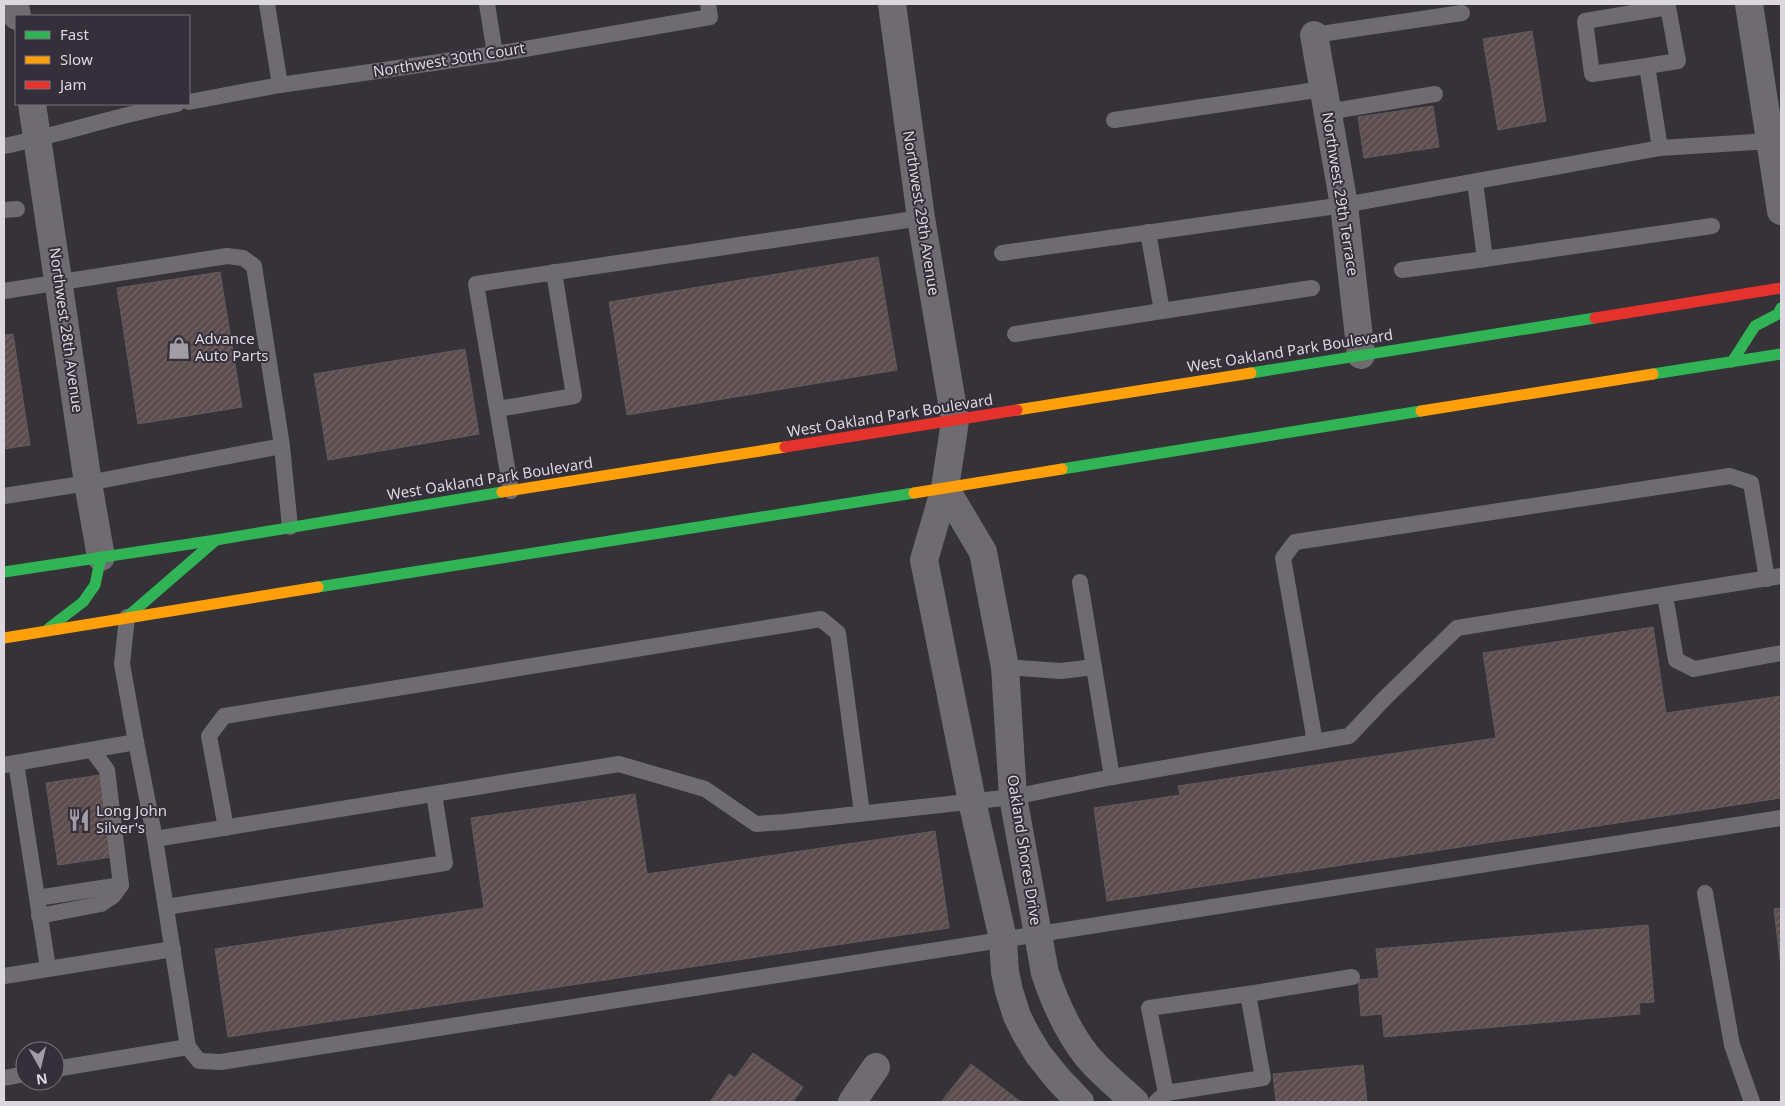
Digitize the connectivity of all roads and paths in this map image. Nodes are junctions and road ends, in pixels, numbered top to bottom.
1 (267, 4) edge
2 (487, 4) edge
3 (892, 4) edge
4 (1749, 4) edge
5 (709, 10) edge
6 (1462, 13) dead end
7 (1314, 35) joint
8 (495, 54) junction
9 (1647, 66) junction
10 (280, 85) junction
11 (1435, 94) dead end
12 (1325, 100) junction
13 (190, 102) edge
14 (32, 105) edge
15 (171, 105) edge
16 (1114, 120) dead end
17 (38, 139) junction
18 (4, 146) edge
19 (1660, 148) junction
20 (1774, 152) edge
21 (1475, 182) junction
22 (1344, 205) junction
23 (1781, 212) edge
24 (921, 218) junction
25 (1712, 226) dead end
26 (1148, 232) junction
27 (1002, 253) dead end
28 (1485, 259) junction
29 (1402, 270) dead end
30 (554, 272) junction
31 (59, 284) junction
32 (1312, 288) dead end
33 (1781, 288) edge
34 (4, 291) edge
35 (1781, 308) edge
36 (1162, 312) junction
37 (1015, 334) dead end
38 (1361, 354) junction
39 (1781, 354) edge
40 (1732, 362) junction
41 (498, 409) junction
42 (955, 421) junction
43 (282, 446) junction
44 (88, 483) junction
45 (945, 488) junction
46 (511, 491) junction
47 (4, 496) edge
48 (290, 527) junction
49 (216, 540) junction
50 (101, 557) junction
51 (4, 572) edge
52 (1774, 578) edge
53 (1080, 582) dead end
54 (1665, 595) junction
55 (128, 617) junction
56 (46, 631) junction
57 (4, 638) edge
58 (1781, 653) edge
59 (1005, 666) junction
60 (1094, 666) junction
61 (136, 742) junction
62 (1315, 742) junction
63 (92, 750) junction
64 (10, 764) edge
65 (1112, 777) junction
66 (434, 794) junction
67 (1014, 796) junction
68 (972, 801) junction
69 (862, 813) junction
70 (1781, 818) edge
71 (226, 828) junction
72 (155, 840) junction
73 (121, 885) junction
74 (1705, 893) dead end
75 (37, 898) junction
76 (166, 907) junction
77 (39, 916) junction
78 (1038, 934) junction
79 (1003, 939) junction
80 (173, 949) junction
81 (48, 968) junction
82 (4, 976) edge
83 (1352, 977) dead end
84 (1248, 994) junction
85 (1059, 1010) junction
86 (1023, 1027) junction
87 (188, 1047) junction
88 (65, 1067) edge
89 (876, 1067) dead end
90 (1110, 1078) junction
91 (1161, 1097) edge
92 (852, 1102) edge
93 (1080, 1102) edge
94 (1084, 1102) edge
95 (1135, 1102) edge
96 (1752, 1102) edge

1 - 10 lane
2 - 8 lane
3 - 24 street, Northwest 29th Avenue
4 - 20 street
5 - 8 lane, Northwest 30th Court
6 - 7 lane
7 - 12 street, Northwest 29th Terrace
8 - 10 lane, Northwest 30th Court
9 - 9 lane
9 - 19 lane
10 - 13 lane, Northwest 30th Court
11 - 12 lane
12 - 16 lane
12 - 22 street, Northwest 29th Terrace
14 - 17 street, Northwest 28th Avenue
15 - 17 lane
17 - 18 lane
17 - 31 street, Northwest 28th Avenue
19 - 20 lane
19 - 21 lane
20 - 23 street
21 - 22 lane
21 - 28 lane
22 - 26 lane
22 - 38 street, Northwest 29th Terrace
24 - 30 lane
24 - 42 street, Northwest 29th Avenue
25 - 28 lane
26 - 27 lane
26 - 36 lane
28 - 29 lane
30 - 41 lane
30 - 41 lane
31 - 34 lane
31 - 43 lane
31 - 44 street, Northwest 28th Avenue
32 - 36 lane
33 - 38 main road, West Oakland Park Boulevard
35 - 40 main road
36 - 37 lane
38 - 42 main road, West Oakland Park Boulevard
39 - 40 main road
40 - 45 main road
41 - 46 lane
42 - 45 street
42 - 46 main road, West Oakland Park Boulevard
43 - 44 lane
43 - 48 lane
44 - 47 lane
44 - 50 street, Northwest 28th Avenue
45 - 55 main road
45 - 59 street, Oakland Shores Drive
45 - 68 street
46 - 48 main road, West Oakland Park Boulevard
48 - 49 main road, West Oakland Park Boulevard
49 - 50 main road, West Oakland Park Boulevard
49 - 55 main road
50 - 51 main road, West Oakland Park Boulevard
50 - 56 main road
52 - 54 lane
52 - 62 lane
53 - 60 lane
54 - 58 lane
54 - 62 lane
55 - 56 main road
55 - 61 lane
56 - 57 main road
59 - 60 lane
59 - 67 street, Oakland Shores Drive
60 - 65 lane
61 - 63 lane
61 - 72 lane
62 - 65 lane
63 - 64 lane
63 - 73 lane
64 - 75 lane
65 - 67 lane
66 - 69 lane
66 - 71 lane
66 - 76 lane
67 - 68 lane
67 - 78 street, Oakland Shores Drive
68 - 69 lane
68 - 79 street
69 - 71 lane
70 - 78 lane
71 - 72 lane
72 - 76 lane
73 - 75 lane
73 - 77 lane
74 - 96 lane
75 - 77 lane
76 - 80 lane
77 - 81 lane
78 - 79 lane
78 - 85 street, Oakland Shores Drive
79 - 86 street
79 - 87 lane
80 - 81 lane
80 - 87 lane
81 - 82 lane
83 - 84 lane
84 - 91 lane
84 - 91 lane
85 - 86 street
85 - 90 street, Oakland Shores Drive
86 - 93 street
87 - 88 lane
89 - 92 street
90 - 94 street
90 - 95 street, Oakland Shores Drive

